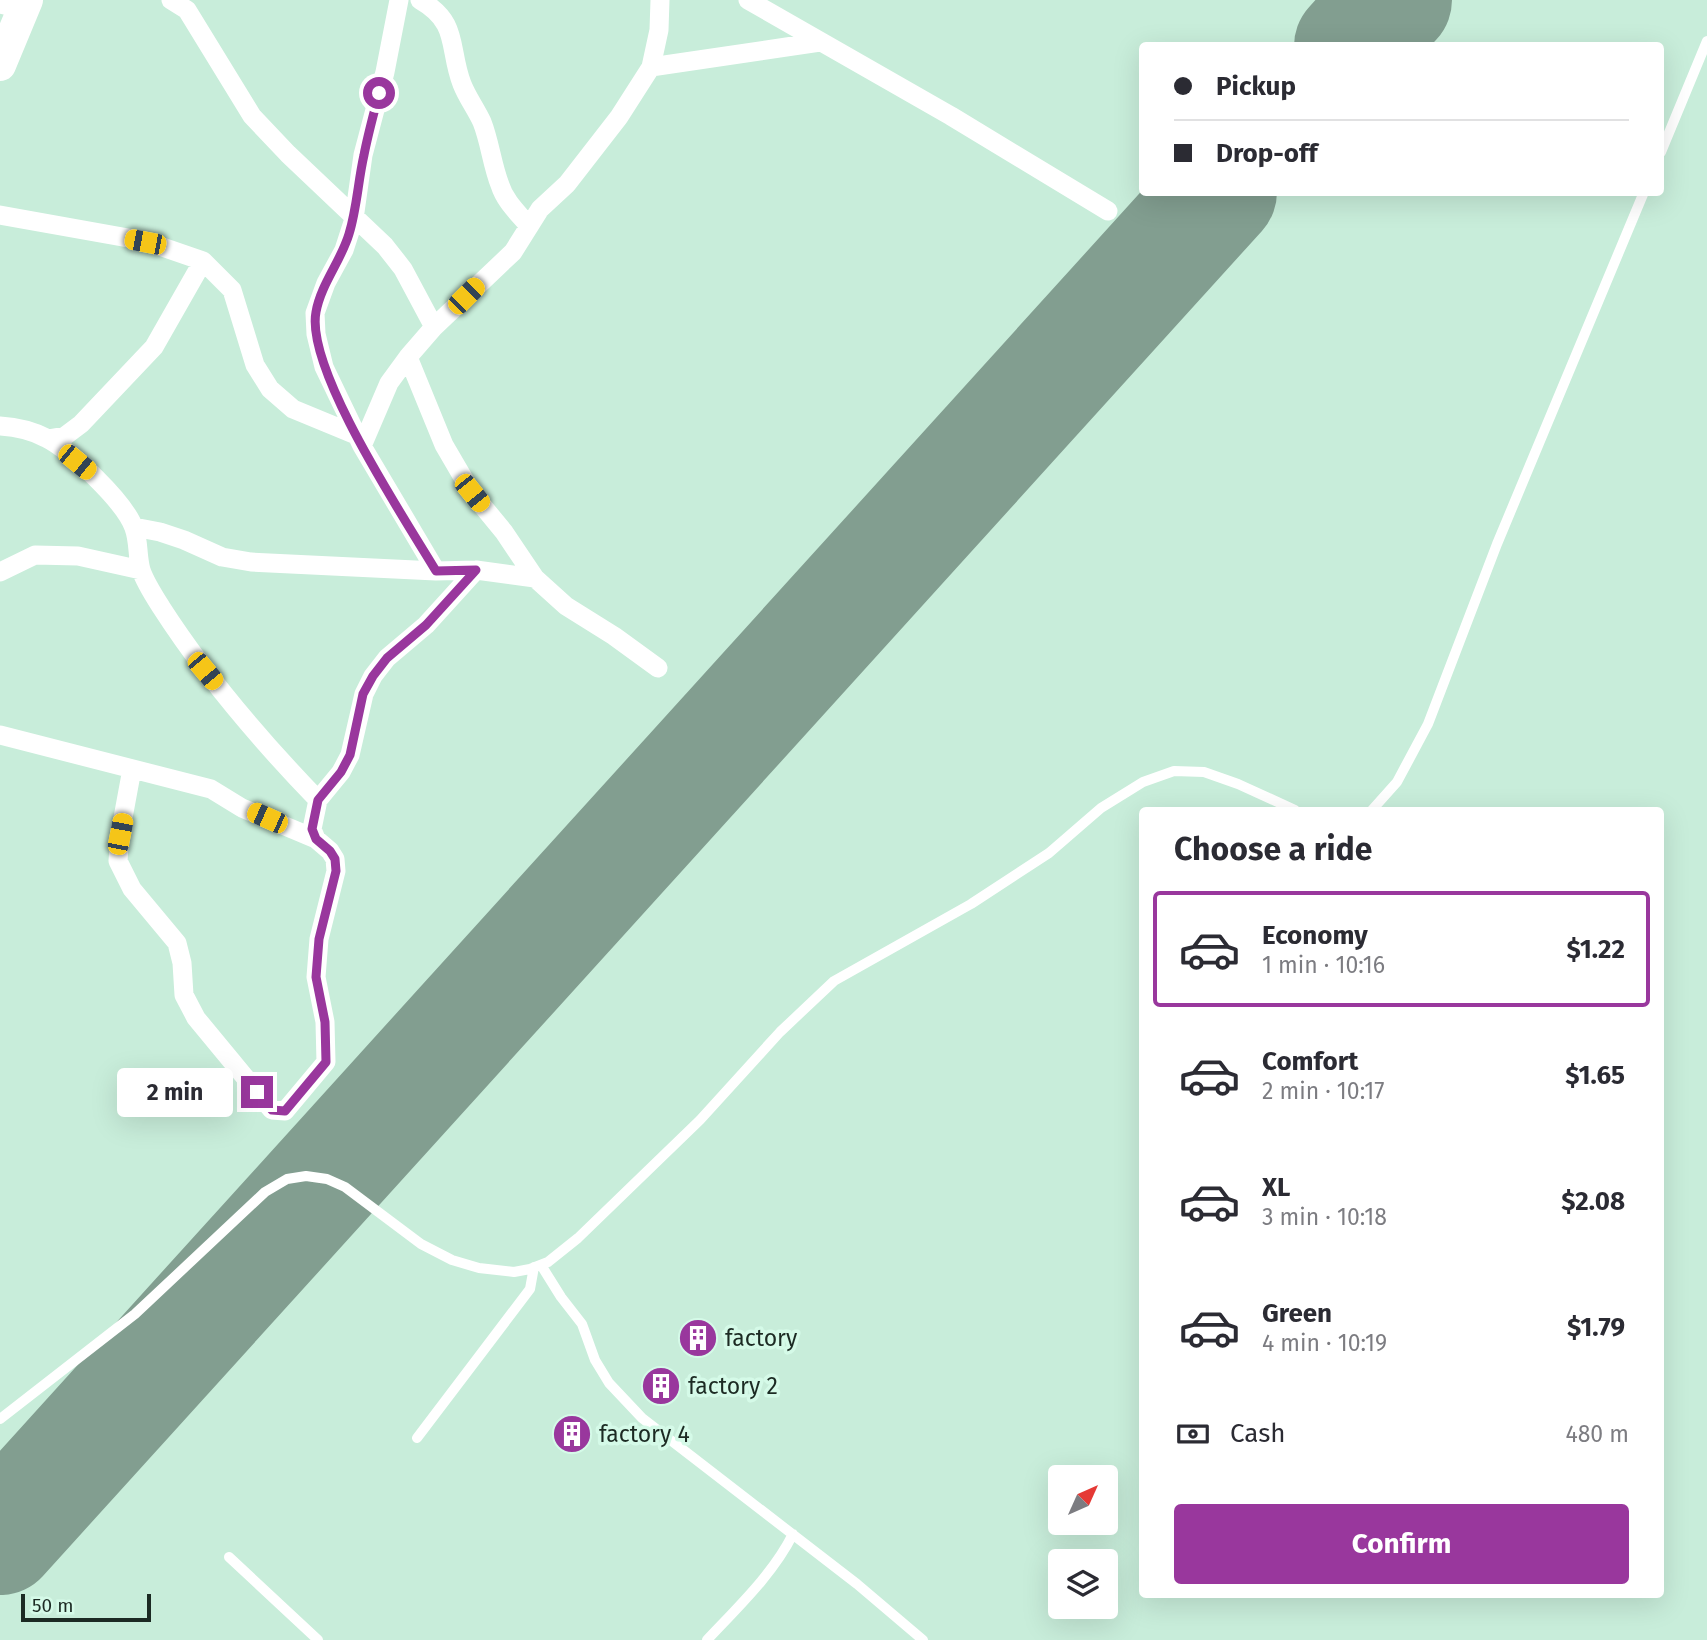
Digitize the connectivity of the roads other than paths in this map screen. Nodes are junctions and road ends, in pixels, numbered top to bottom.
1 (171, 0) edge
2 (398, 0) edge
3 (420, 0) edge
4 (660, 0) edge
5 (748, 0) edge
6 (17, 4) edge
7 (1707, 41) edge
8 (820, 42) junction
9 (0, 65) edge
10 (652, 67) junction
11 (1664, 145) edge
12 (1642, 196) edge
13 (1108, 211) dead end
14 (0, 215) edge
15 (354, 219) junction
16 (528, 225) junction
17 (203, 261) junction
18 (434, 327) junction
19 (408, 357) junction
20 (0, 426) edge
21 (48, 439) junction
22 (359, 441) junction
23 (134, 527) junction
24 (141, 570) junction
25 (476, 570) junction
26 (436, 571) junction
27 (0, 572) edge
28 (535, 578) junction
29 (658, 668) dead end
30 (0, 735) edge
31 (132, 769) junction
32 (318, 800) junction
33 (1289, 807) edge
34 (1375, 807) edge
35 (316, 839) junction
36 (537, 1266) junction
37 (0, 1419) edge
38 (417, 1438) dead end
39 (793, 1534) junction
40 (229, 1557) dead end
41 (317, 1640) edge
42 (708, 1640) edge
43 (923, 1640) edge

1 - 15 street
2 - 15 street
3 - 16 street
4 - 10 street
5 - 8 street
6 - 9 main road
7 - 11 lane
8 - 10 street
8 - 13 street
10 - 16 street
12 - 34 lane
14 - 17 street
15 - 18 street
15 - 22 street
16 - 18 street
17 - 21 street
17 - 22 street
18 - 19 street
19 - 22 street
19 - 28 street
20 - 21 street
21 - 23 street
22 - 26 street
23 - 24 street
23 - 26 street
24 - 27 street
24 - 32 street
25 - 26 street
25 - 28 street
25 - 32 street
28 - 29 street
30 - 31 street
31 - 35 street
31 - 35 street
32 - 35 street
33 - 36 lane
36 - 37 lane
36 - 38 lane
36 - 39 lane
39 - 42 lane
39 - 43 lane
40 - 41 lane

